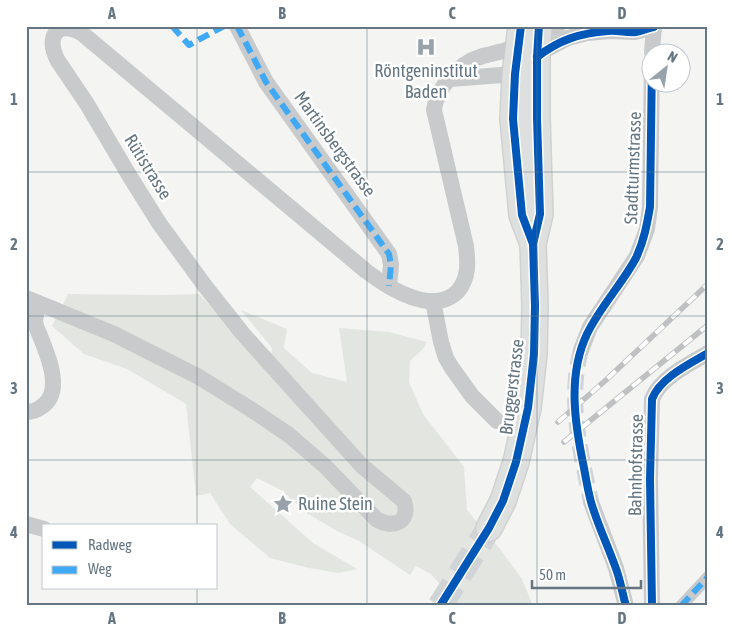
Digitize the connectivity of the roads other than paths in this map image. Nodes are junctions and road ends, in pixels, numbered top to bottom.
1 (237, 26) edge
2 (654, 26) edge
3 (59, 28) edge
4 (535, 36) edge
5 (653, 42) edge
6 (515, 74) junction
7 (450, 79) junction
8 (652, 92) edge
9 (533, 244) junction
10 (389, 286) junction
11 (32, 301) edge
12 (433, 301) junction
13 (581, 350) tunnel mouth
14 (705, 358) edge
15 (26, 412) edge
16 (497, 421) dead end
17 (591, 502) tunnel mouth
18 (26, 524) edge
19 (42, 528) edge
20 (489, 528) tunnel mouth
21 (708, 578) edge
22 (626, 606) edge
23 (652, 606) edge
24 (681, 606) edge

1 - 10 street, Martinsbergstrasse
2 - 4 street
2 - 5 street
3 - 10 street, Rütistrasse
3 - 11 street, Rütistrasse
4 - 6 main road, Bruggerstrasse
4 - 7 street
4 - 9 main road, Bruggerstrasse
6 - 7 street
6 - 9 main road, Bruggerstrasse
7 - 12 street
8 - 13 street, Stadtturmstrasse
9 - 20 main road, Bruggerstrasse
10 - 12 street, Rütistrasse
11 - 15 street
12 - 16 street
14 - 23 street, Bahnhofstrasse
17 - 22 street
18 - 19 street
21 - 24 street

